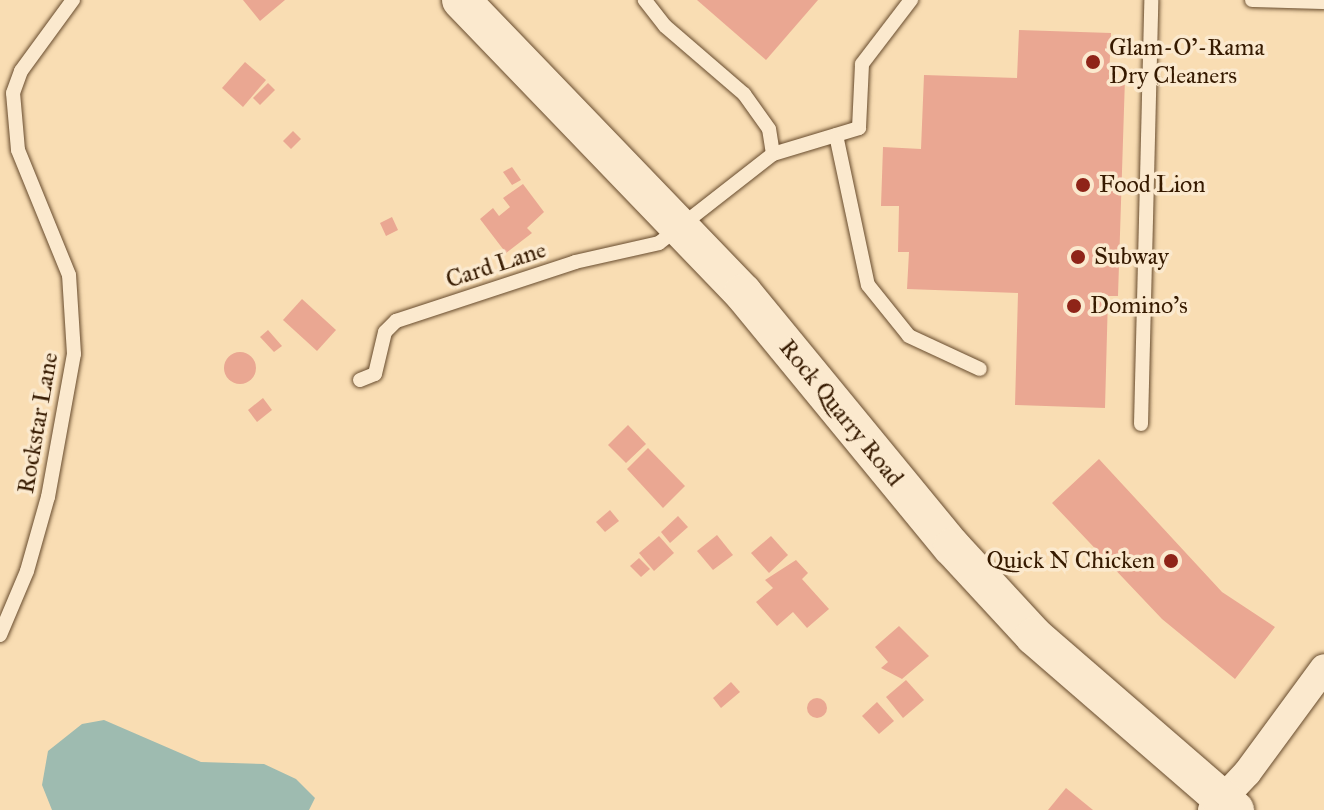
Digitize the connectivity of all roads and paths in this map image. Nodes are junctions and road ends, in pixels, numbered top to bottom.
1 (73, 0) edge
2 (461, 0) edge
3 (645, 0) edge
4 (911, 0) edge
5 (1151, 0) edge
6 (1252, 0) edge
7 (1324, 2) edge
8 (836, 135) junction
9 (773, 154) junction
10 (682, 228) junction
11 (980, 369) dead end
12 (360, 380) dead end
13 (1141, 424) dead end
14 (0, 635) edge
15 (1324, 668) edge
16 (1223, 807) edge

1 - 14 lane, Rockstar Lane
2 - 10 main road, Rock Quarry Road
3 - 9 lane
4 - 8 lane
5 - 13 lane
6 - 7 lane
8 - 9 lane
8 - 11 lane
9 - 10 lane
10 - 12 lane, Card Lane
10 - 16 main road, Rock Quarry Road
15 - 16 street

